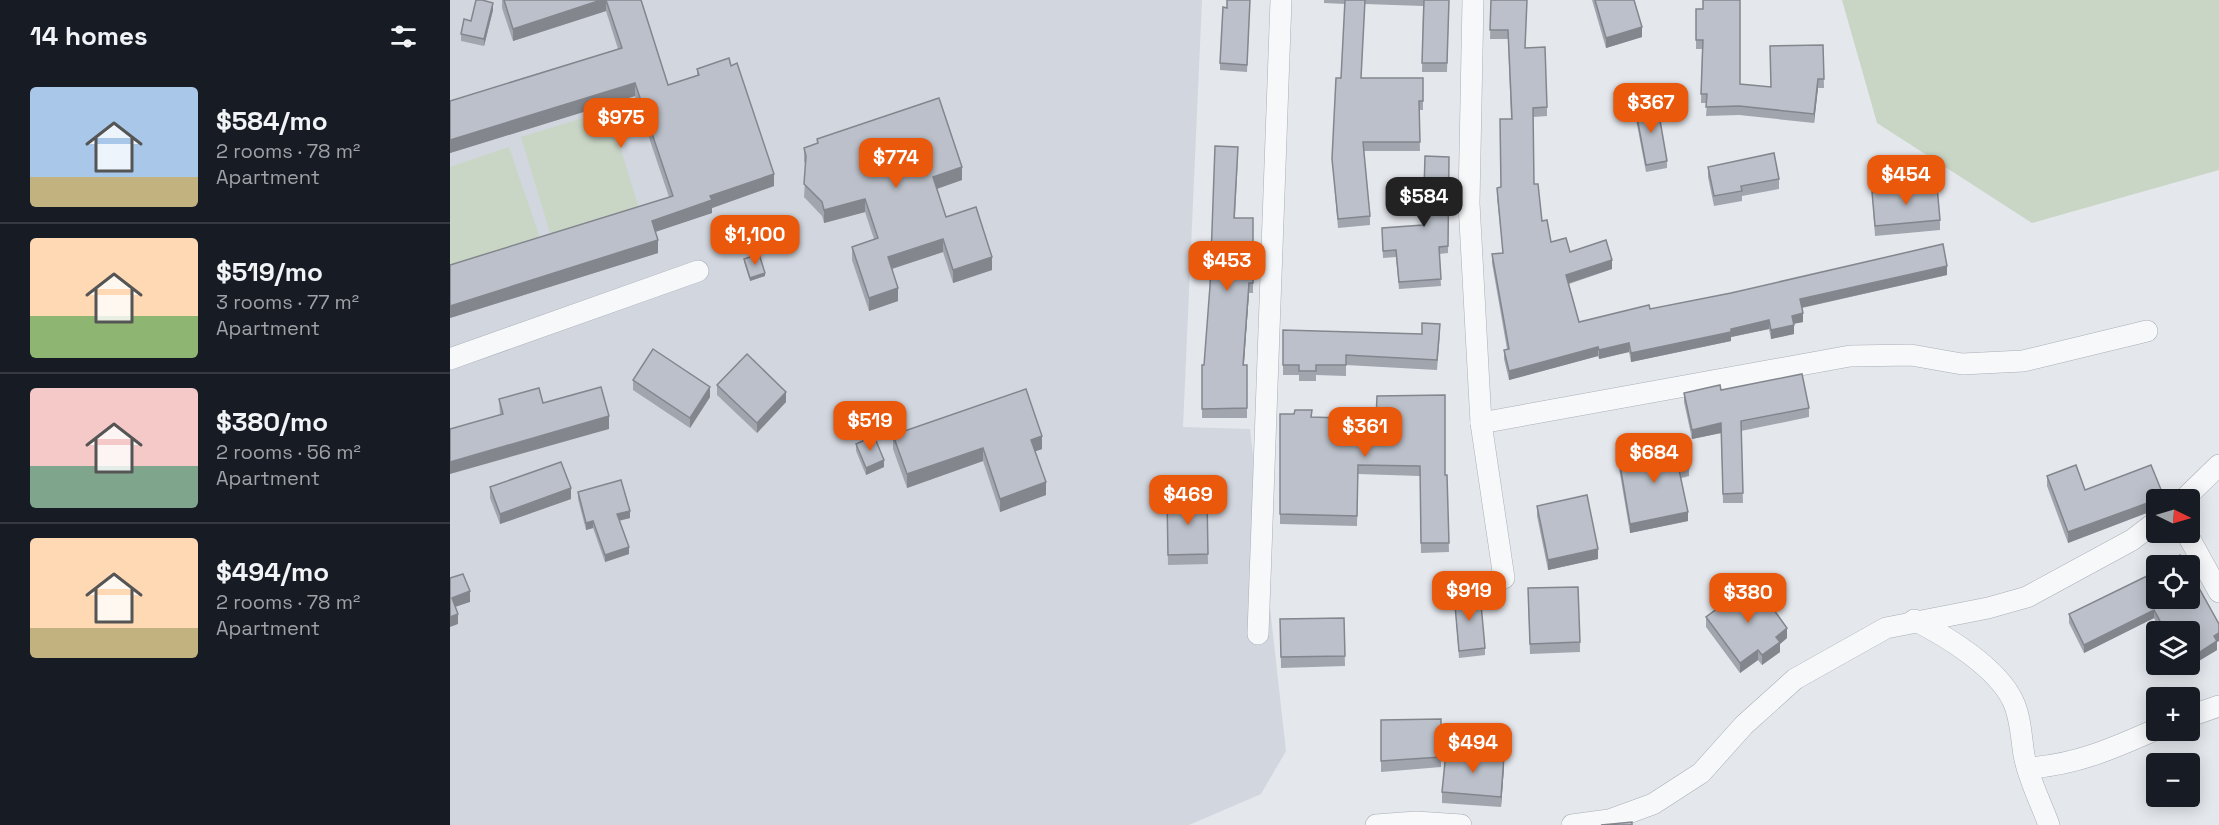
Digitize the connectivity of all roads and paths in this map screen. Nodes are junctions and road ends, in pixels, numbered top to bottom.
1 (1281, 0) edge
2 (1473, 0) edge
3 (698, 271) dead end
4 (2147, 331) dead end
5 (450, 359) edge
6 (1481, 423) junction
7 (2219, 465) edge
8 (2194, 489) edge
9 (2146, 529) edge
10 (2192, 543) edge
11 (1504, 578) dead end
12 (2219, 592) edge
13 (1914, 620) junction
14 (1258, 634) dead end
15 (2219, 706) edge
16 (2200, 713) edge
17 (2146, 734) edge
18 (2028, 768) junction
19 (1376, 825) edge
20 (1461, 825) edge
21 (1572, 825) edge
22 (2049, 825) edge

1 - 14 street
2 - 6 street
3 - 5 street
4 - 6 street
6 - 11 street
7 - 8 street
9 - 13 street
10 - 12 street
13 - 18 street
13 - 21 street
15 - 16 street
17 - 18 street
18 - 22 street
19 - 20 street

